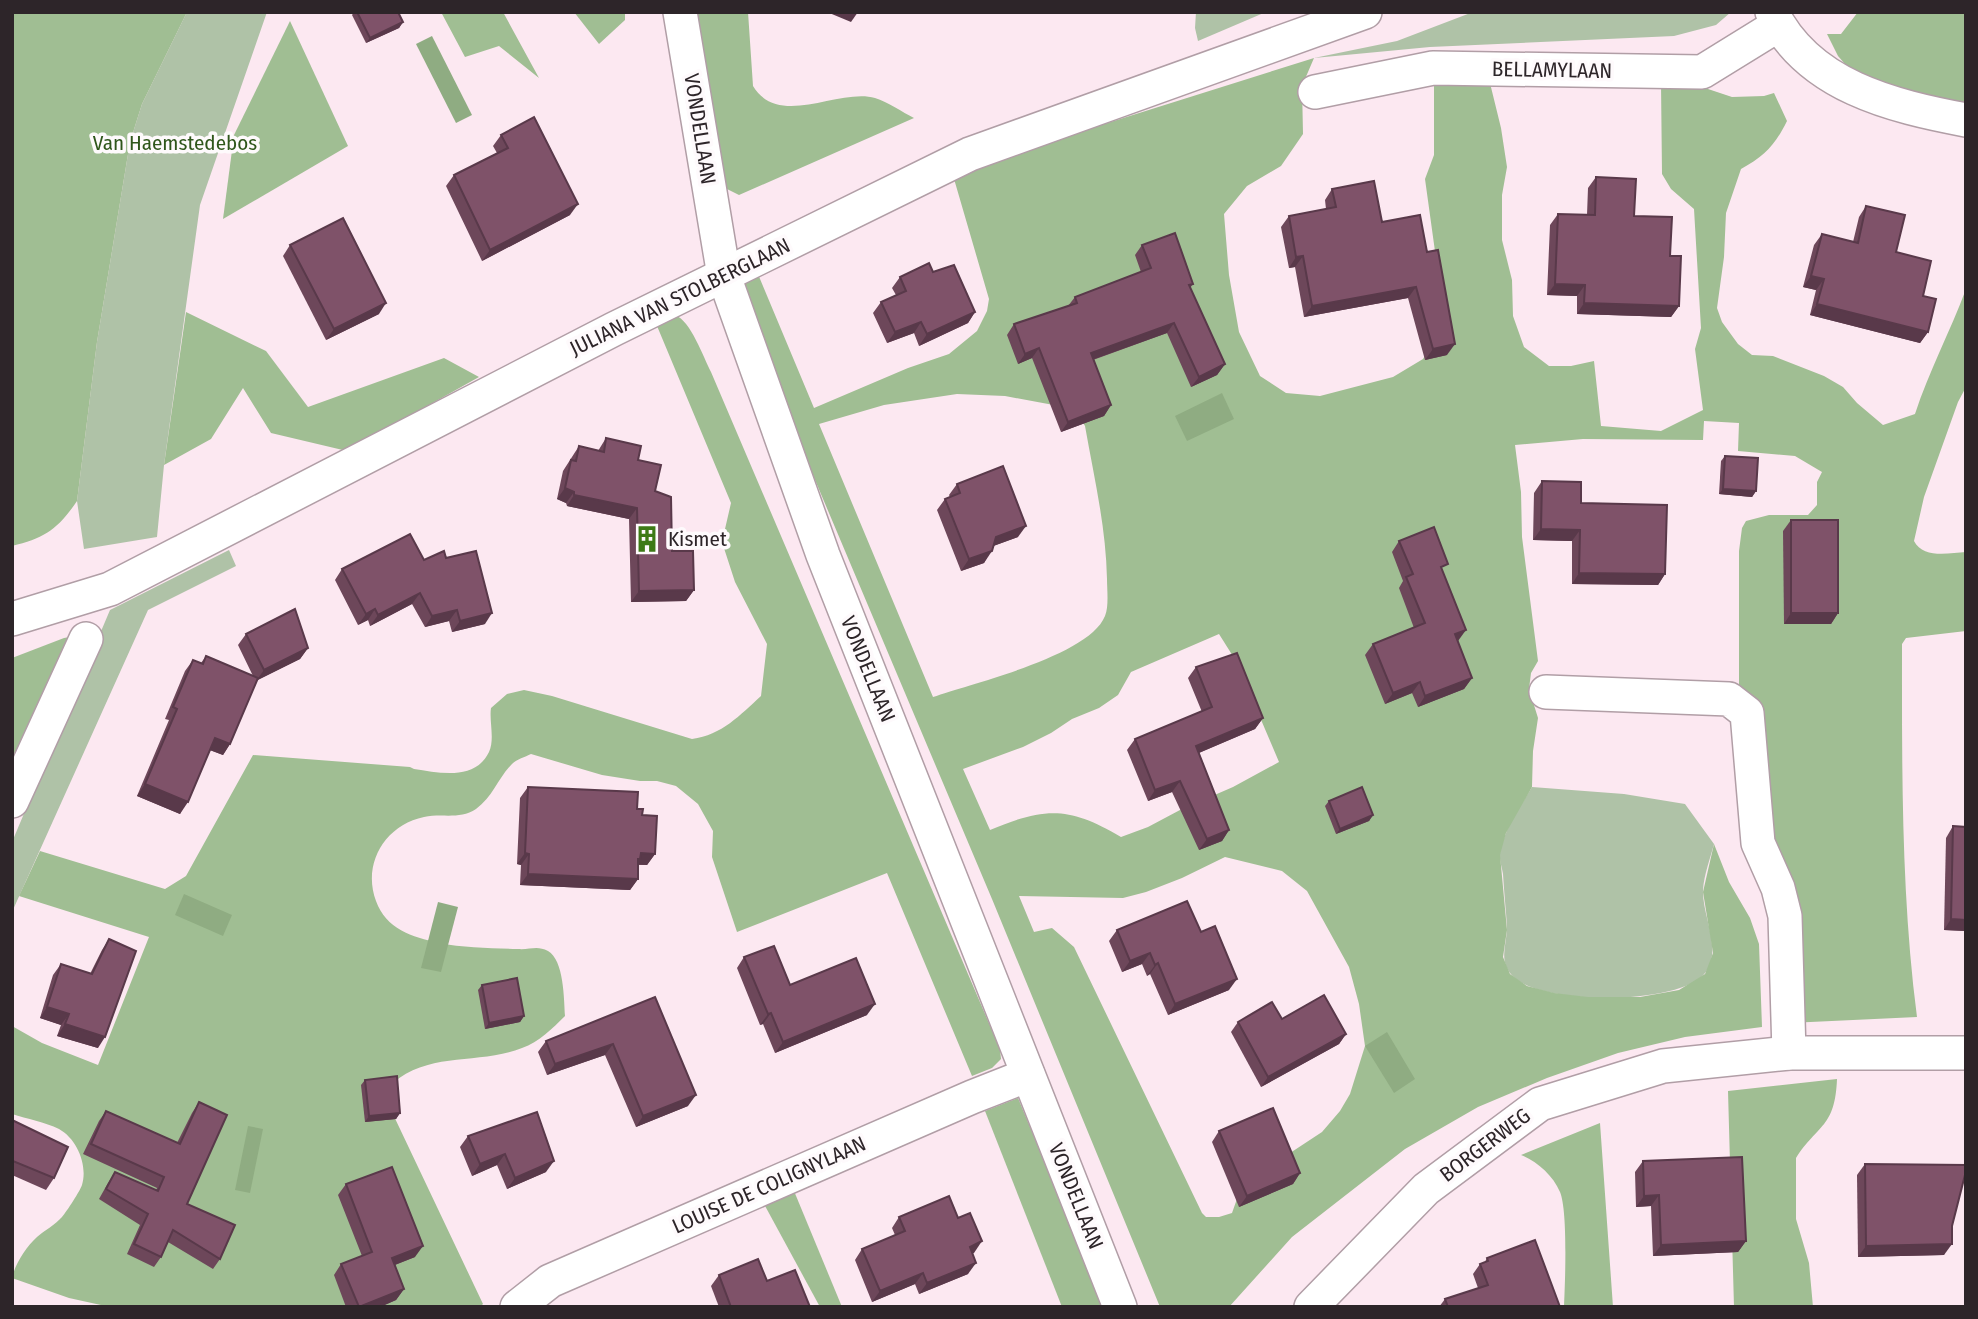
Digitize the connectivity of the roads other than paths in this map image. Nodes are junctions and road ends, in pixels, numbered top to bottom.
1 (680, 12) edge
2 (1365, 12) edge
3 (1775, 18) edge
4 (1315, 92) dead end
5 (1966, 120) edge
6 (724, 276) junction
7 (12, 619) edge
8 (86, 639) dead end
9 (1546, 692) dead end
10 (12, 801) edge
11 (1789, 1053) junction
12 (1966, 1053) edge
13 (1028, 1075) junction
14 (517, 1307) edge
15 (1120, 1307) edge
16 (1311, 1307) edge

1 - 6 street, VONDELLAAN
2 - 6 street, JULIANA VAN STOLBERGLAAN
3 - 4 street, BELLAMYLAAN
3 - 5 street, BELLAMYLAAN
6 - 7 street, JULIANA VAN STOLBERGLAAN
6 - 13 street, VONDELLAAN
8 - 10 street
9 - 11 street
11 - 12 street, BORGERWEG
11 - 16 street, BORGERWEG
13 - 14 street, LOUISE DE COLIGNYLAAN
13 - 15 street, VONDELLAAN

